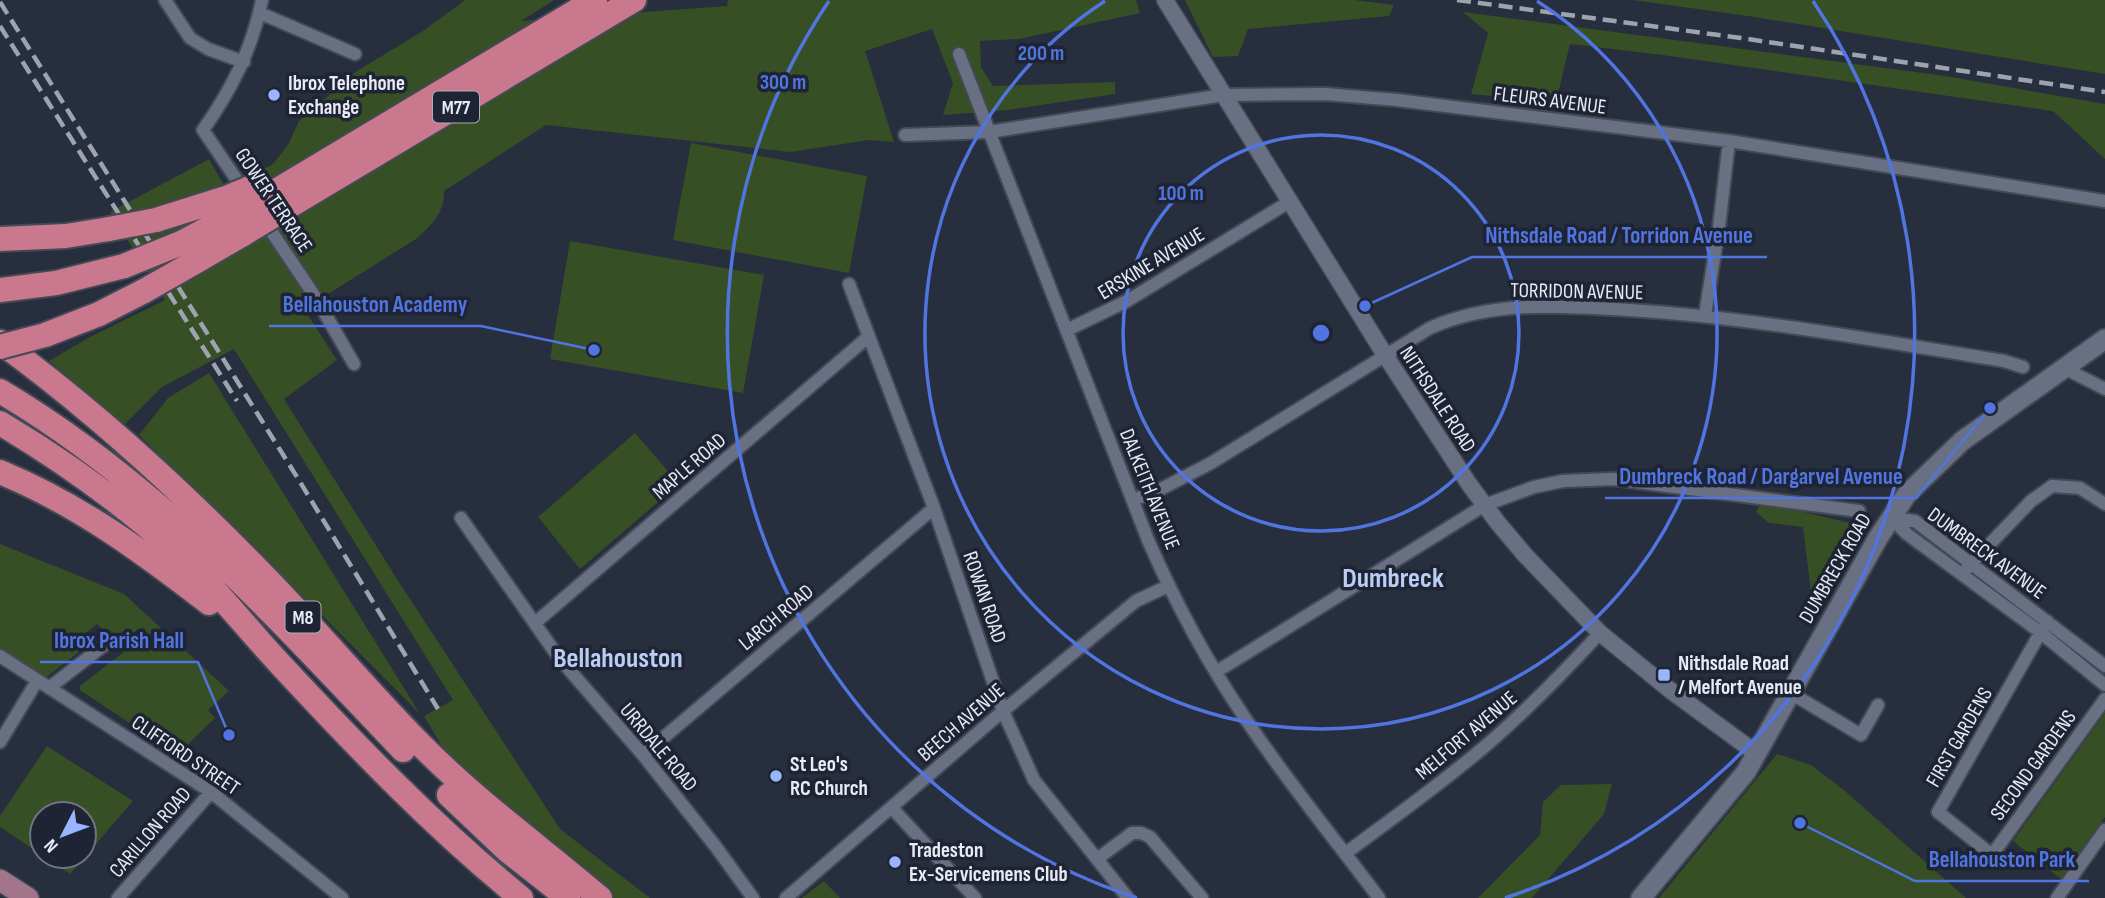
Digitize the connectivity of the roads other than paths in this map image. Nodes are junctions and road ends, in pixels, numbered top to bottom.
1 (165, 0) edge
2 (262, 0) edge
3 (595, 0) edge
4 (634, 0) edge
5 (1166, 2) edge
6 (260, 13) junction
7 (355, 54) dead end
8 (958, 54) dead end
9 (244, 62) junction
10 (1223, 95) junction
11 (989, 132) junction
12 (905, 135) dead end
13 (1729, 141) junction
14 (269, 197) junction
15 (2105, 201) edge
16 (1289, 202) junction
17 (235, 215) junction
18 (10, 239) edge
19 (188, 253) junction
20 (849, 284) dead end
21 (0, 290) edge
22 (1705, 315) junction
23 (1067, 330) junction
24 (2105, 331) edge
25 (868, 337) junction
26 (2105, 340) edge
27 (0, 345) edge
28 (1385, 355) junction
29 (354, 364) dead end
30 (2022, 367) dead end
31 (2064, 368) junction
32 (2105, 389) edge
33 (0, 391) edge
34 (0, 423) edge
35 (0, 472) edge
36 (1133, 500) junction
37 (2105, 504) edge
38 (1485, 505) junction
39 (934, 508) junction
40 (1859, 511) dead end
41 (1891, 517) junction
42 (461, 518) dead end
43 (1972, 563) junction
44 (1961, 574) junction
45 (1168, 586) junction
46 (535, 623) junction
47 (2044, 627) junction
48 (1600, 633) junction
49 (257, 639) junction
50 (103, 646) dead end
51 (0, 656) edge
52 (2105, 666) edge
53 (1216, 672) junction
54 (43, 685) junction
55 (2105, 685) edge
56 (1789, 692) junction
57 (2105, 699) edge
58 (1878, 705) dead end
59 (1003, 711) junction
60 (0, 742) edge
61 (1756, 753) junction
62 (643, 755) junction
63 (211, 792) junction
64 (892, 808) junction
65 (2105, 830) edge
66 (1346, 853) junction
67 (1992, 855) joint
68 (1097, 859) junction
69 (0, 880) edge
70 (28, 898) edge
71 (118, 898) edge
72 (342, 898) edge
73 (521, 898) edge
74 (568, 898) edge
75 (600, 898) edge
76 (753, 898) edge
77 (786, 898) edge
78 (975, 898) edge
79 (1128, 898) edge
80 (1202, 898) edge
81 (1379, 898) edge
82 (1642, 898) edge
83 (2057, 898) edge

1 - 9 street
2 - 6 street
3 - 14 highway, M77
4 - 14 highway, M77
5 - 10 street, NITHSDALE ROAD
6 - 7 street
6 - 9 street
8 - 11 street, DALKEITH AVENUE
9 - 29 street, GOWER TERRACE
10 - 11 street, FLEURS AVENUE
10 - 13 street, FLEURS AVENUE
10 - 16 street, NITHSDALE ROAD
11 - 12 street, FLEURS AVENUE
11 - 23 street, DALKEITH AVENUE
13 - 15 street, FLEURS AVENUE
13 - 22 street
14 - 17 highway, M77, bridge
14 - 17 highway, M77, bridge
16 - 23 street, ERSKINE AVENUE
16 - 28 street, NITHSDALE ROAD
17 - 18 highway, M77, bridge
17 - 19 highway, M77
19 - 21 highway, M77, bridge
19 - 27 highway, M77, bridge
20 - 25 street, ROWAN ROAD
22 - 28 street, TORRIDON AVENUE
22 - 30 street, TORRIDON AVENUE
23 - 36 street, DALKEITH AVENUE
24 - 31 main road, DUMBRECK ROAD
25 - 39 street, ROWAN ROAD
25 - 46 street, MAPLE ROAD
26 - 31 main road, DUMBRECK ROAD
27 - 75 highway, M8
28 - 36 street, TORRIDON AVENUE
28 - 38 street, NITHSDALE ROAD
31 - 32 street
31 - 41 main road, DUMBRECK ROAD
33 - 74 highway, M8
34 - 49 highway, M8
35 - 49 highway, M8
36 - 45 street, DALKEITH AVENUE
37 - 43 street
38 - 40 street
38 - 48 street, NITHSDALE ROAD
38 - 53 street
39 - 59 street, ROWAN ROAD
39 - 62 street, LARCH ROAD
41 - 43 street, DUMBRECK AVENUE
41 - 44 street, DUMBRECK AVENUE
41 - 56 main road, DUMBRECK ROAD
42 - 46 street, URRDALE ROAD
43 - 44 street
43 - 47 street, DUMBRECK AVENUE
44 - 47 street, DUMBRECK AVENUE
45 - 53 street, DALKEITH AVENUE
45 - 59 street, BEECH AVENUE
46 - 62 street, URRDALE ROAD
47 - 52 street, DUMBRECK AVENUE
47 - 55 street, DUMBRECK AVENUE
47 - 67 street, FIRST GARDENS
48 - 61 street, NITHSDALE ROAD
48 - 66 street, MELFORT AVENUE
49 - 73 highway, M8
50 - 54 street
51 - 54 street, CLIFFORD STREET
53 - 66 street, DALKEITH AVENUE
54 - 60 street
54 - 63 street, CLIFFORD STREET
56 - 58 street
56 - 61 main road, DUMBRECK ROAD
57 - 67 street, SECOND GARDENS
59 - 64 street, BEECH AVENUE
59 - 68 street, ROWAN ROAD
61 - 82 main road, DUMBRECK ROAD
62 - 76 street, URRDALE ROAD
63 - 71 street, CARILLON ROAD
63 - 72 street, CLIFFORD STREET
64 - 77 street, BEECH AVENUE
64 - 78 street
65 - 83 street
66 - 81 street, DALKEITH AVENUE
68 - 79 street, ROWAN ROAD
68 - 80 street
69 - 70 main road

